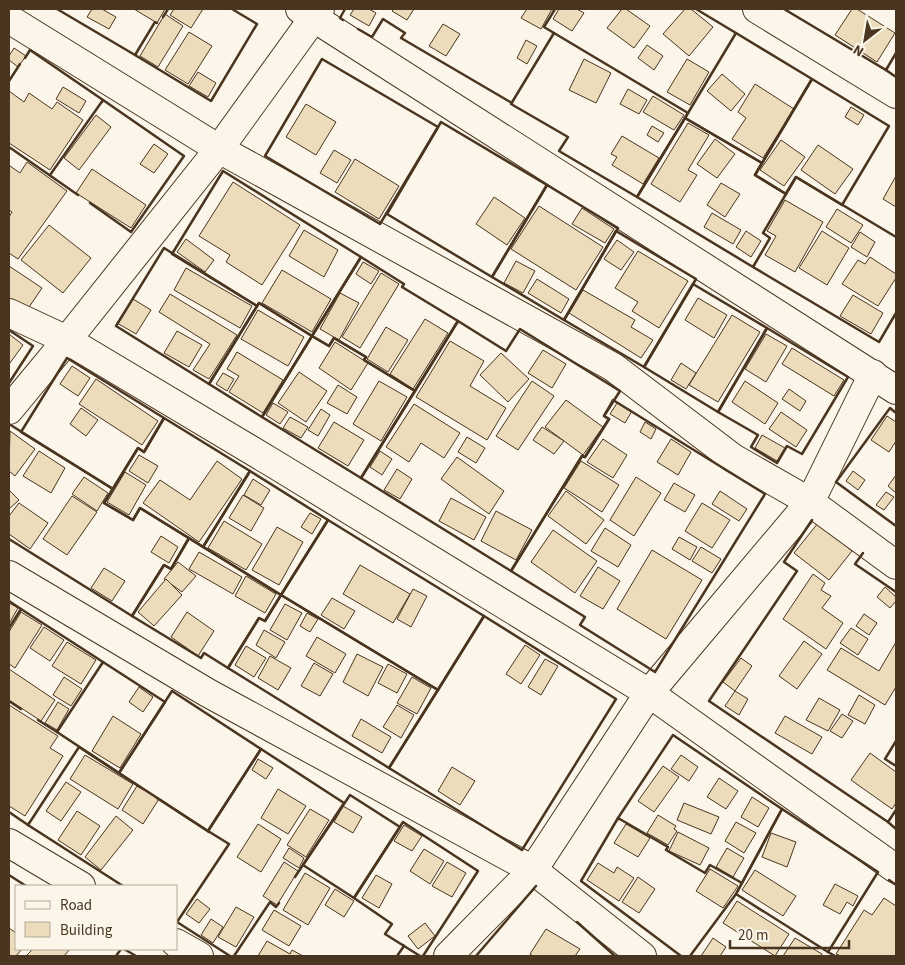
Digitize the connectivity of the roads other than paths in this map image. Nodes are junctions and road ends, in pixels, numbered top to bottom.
1 (757, 9) edge
2 (311, 12) edge
3 (9, 19) edge
4 (896, 94) edge
5 (219, 149) junction
6 (9, 313) edge
7 (67, 340) junction
8 (873, 374) junction
9 (896, 390) edge
10 (9, 410) edge
11 (810, 502) junction
12 (896, 565) edge
13 (9, 575) edge
14 (649, 693) junction
15 (9, 843) edge
16 (896, 869) edge
17 (532, 870) junction
18 (79, 885) edge
19 (178, 944) edge
20 (199, 956) edge
21 (448, 956) edge
22 (642, 956) edge

1 - 4 street
2 - 5 street
2 - 8 street
3 - 5 street
5 - 7 street
5 - 11 street
6 - 7 street
7 - 10 street
7 - 14 street
8 - 9 street
8 - 11 street
11 - 12 street
11 - 14 street
13 - 17 street
14 - 16 street
14 - 17 street
15 - 18 street
17 - 21 street
17 - 22 street
19 - 20 street

